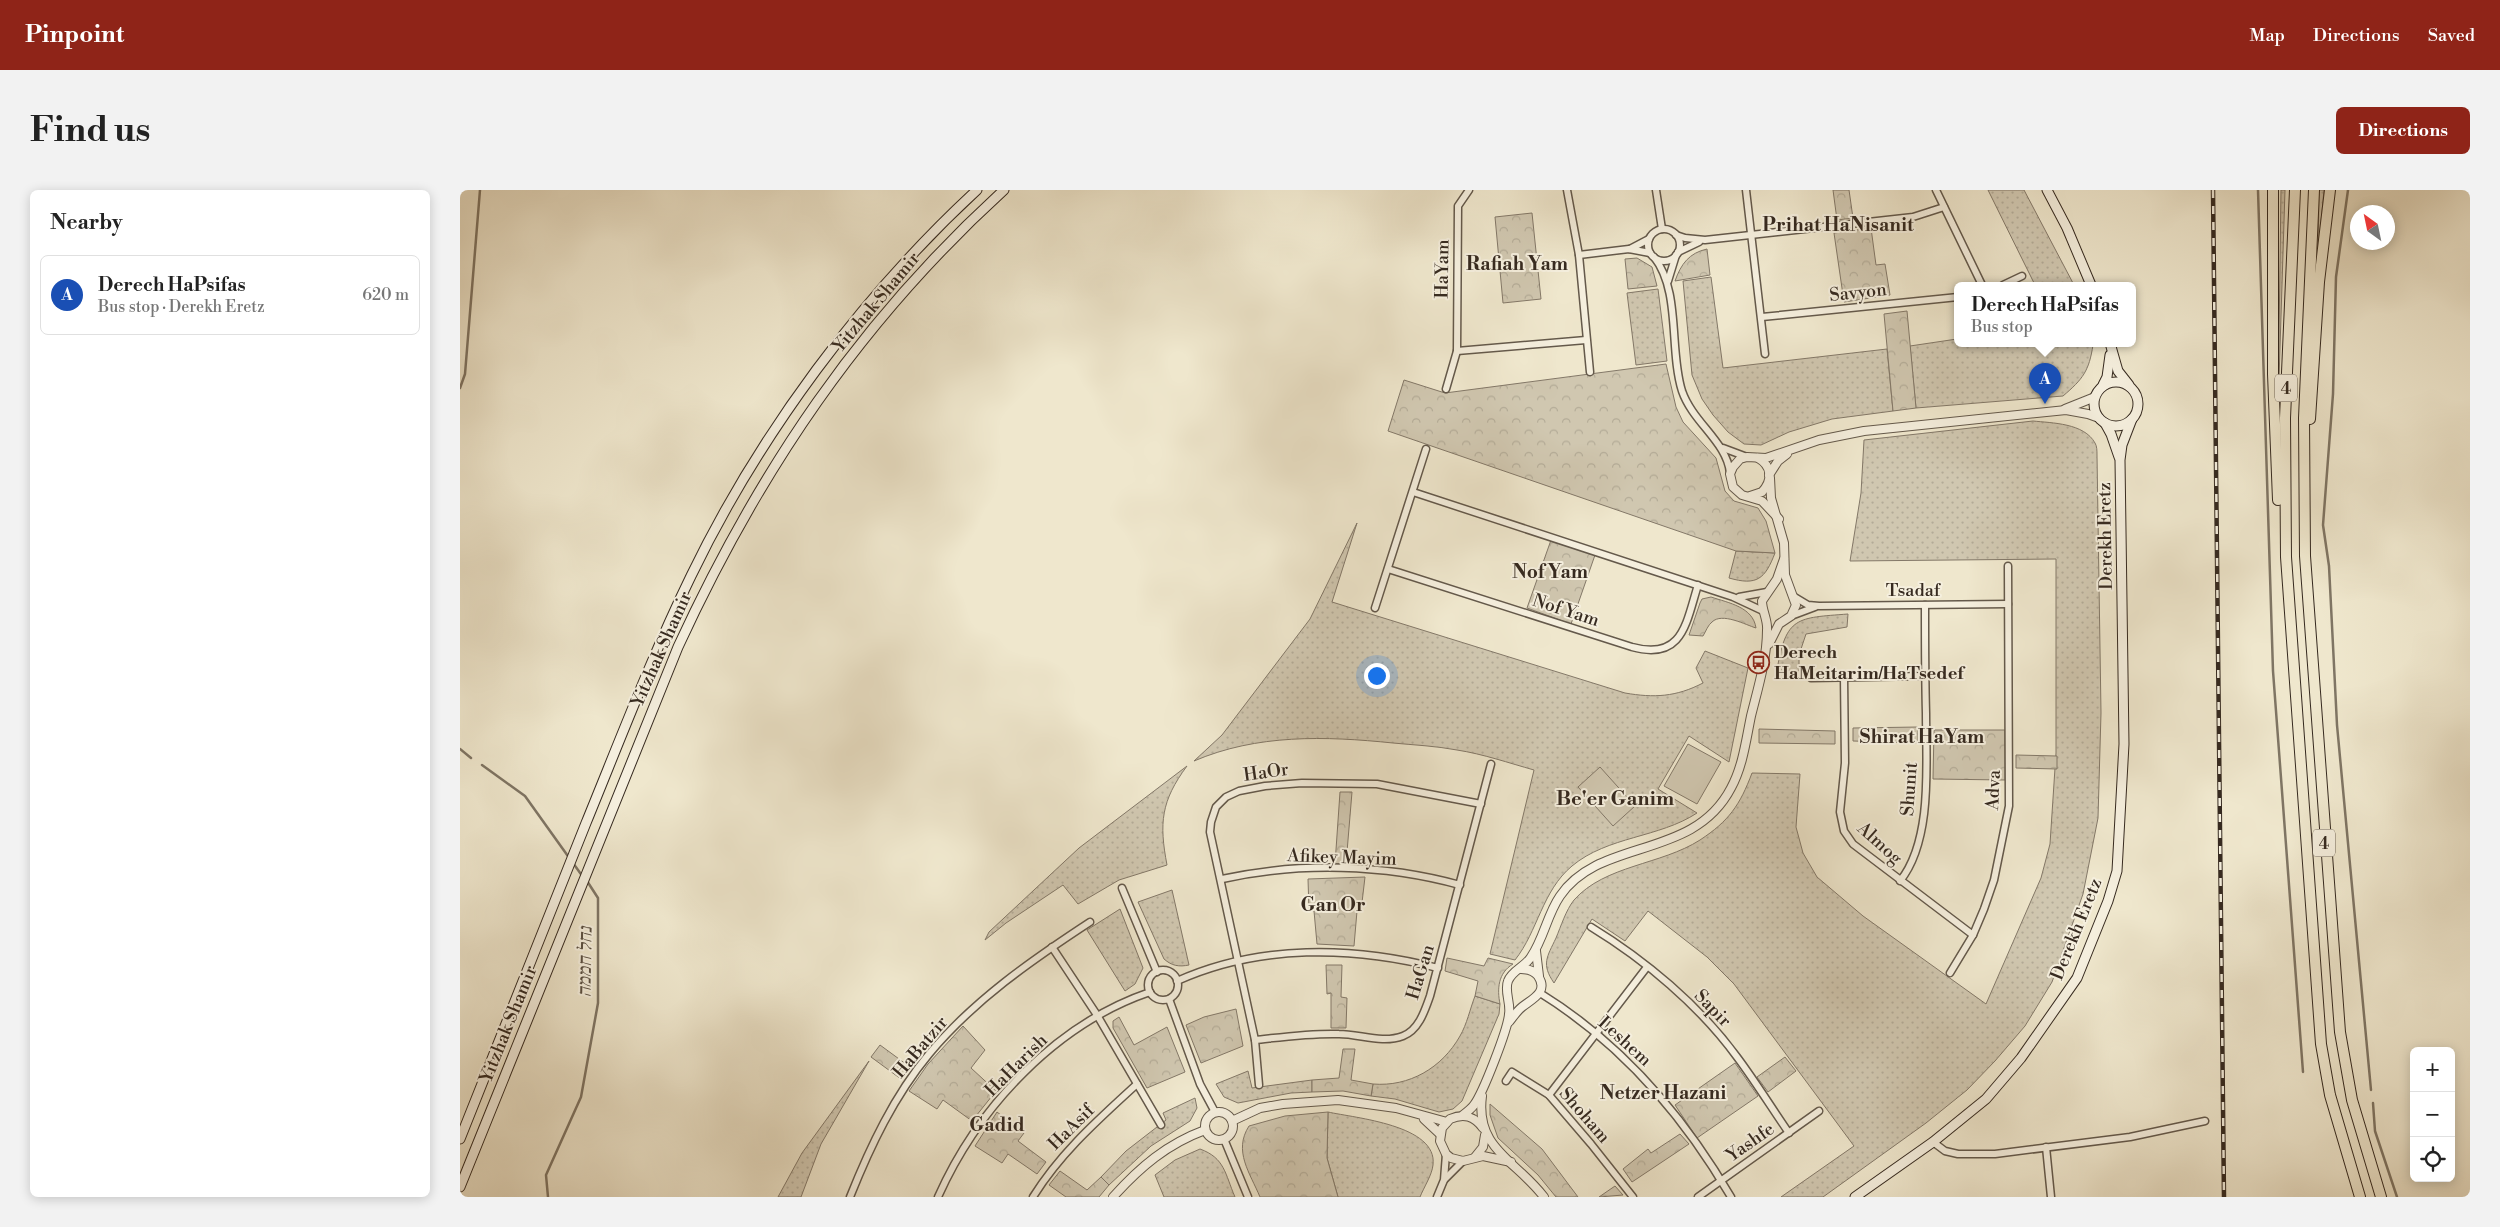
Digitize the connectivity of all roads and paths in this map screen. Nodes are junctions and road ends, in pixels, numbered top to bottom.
1 (977, 190) edge
2 (1004, 190) edge
3 (1469, 190) edge
4 (1567, 190) edge
5 (1656, 190) edge
6 (1746, 190) edge
7 (1936, 190) edge
8 (2047, 190) edge
9 (2273, 190) edge
10 (2295, 190) edge
11 (2314, 190) edge
12 (2330, 190) edge
13 (1944, 207) junction
14 (1662, 229) junction
15 (1751, 234) junction
16 (1676, 235) junction
17 (1649, 238) junction
18 (1705, 240) junction
19 (1629, 249) junction
20 (1677, 253) junction
21 (1579, 255) junction
22 (1652, 255) junction
23 (2022, 276) dead end
24 (1981, 282) edge
25 (2009, 282) edge
26 (2091, 282) edge
27 (1668, 285) junction
28 (1954, 297) edge
29 (1762, 317) junction
30 (1586, 340) junction
31 (2109, 347) edge
32 (2110, 347) edge
33 (1457, 351) junction
34 (1765, 354) dead end
35 (1590, 372) dead end
36 (2103, 385) junction
37 (2130, 387) junction
38 (1446, 389) dead end
39 (2094, 397) junction
40 (2056, 411) junction
41 (2132, 419) junction
42 (2102, 421) junction
43 (1797, 447) junction
44 (1722, 448) junction
45 (1426, 449) dead end
46 (1751, 457) junction
47 (2120, 460) junction
48 (1730, 474) junction
49 (1770, 477) junction
50 (2304, 483) junction
51 (1412, 492) junction
52 (1748, 496) junction
53 (1778, 518) junction
54 (1784, 559) junction
55 (2008, 566) dead end
56 (1388, 569) junction
57 (1698, 585) junction
58 (2287, 586) junction
59 (1768, 591) junction
60 (1792, 594) junction
61 (1733, 597) junction
62 (2008, 604) junction
63 (1925, 605) junction
64 (1819, 606) junction
65 (1375, 608) dead end
66 (1764, 612) junction
67 (1787, 618) junction
68 (1764, 658) junction
69 (1925, 676) junction
70 (1844, 677) junction
71 (1811, 678) dead end
72 (1491, 764) dead end
73 (1481, 804) junction
74 (1222, 879) junction
75 (1900, 881) junction
76 (1460, 885) junction
77 (1122, 888) dead end
78 (1090, 922) dead end
79 (1591, 927) dead end
80 (1973, 935) junction
81 (1052, 947) junction
82 (1536, 949) junction
83 (1239, 961) junction
84 (1647, 967) junction
85 (1438, 968) junction
86 (1521, 969) junction
87 (1157, 972) junction
88 (1950, 973) dead end
89 (1539, 977) junction
90 (1178, 982) junction
91 (1507, 990) junction
92 (1150, 992) junction
93 (1540, 993) junction
94 (1169, 999) junction
95 (1529, 1002) junction
96 (1097, 1015) junction
97 (1508, 1024) junction
98 (1596, 1033) junction
99 (1254, 1040) junction
100 (1506, 1081) dead end
101 (1137, 1084) junction
102 (1259, 1085) dead end
103 (1483, 1087) junction
104 (1549, 1096) junction
105 (1819, 1111) dead end
106 (1215, 1112) junction
107 (1463, 1115) junction
108 (1420, 1116) junction
109 (1232, 1121) junction
110 (2205, 1121) dead end
111 (1447, 1122) junction
112 (1161, 1125) dead end
113 (1205, 1130) junction
114 (1484, 1131) junction
115 (1789, 1133) junction
116 (1440, 1134) junction
117 (460, 1139) edge
118 (1224, 1139) junction
119 (1933, 1142) junction
120 (2046, 1147) junction
121 (1446, 1154) junction
122 (1475, 1157) junction
123 (1463, 1161) junction
124 (1511, 1162) junction
125 (1444, 1180) junction
126 (1721, 1180) junction
127 (460, 1187) edge
128 (850, 1197) edge
129 (938, 1197) edge
130 (1033, 1197) edge
131 (1113, 1197) edge
132 (1248, 1197) edge
133 (1437, 1197) edge
134 (1544, 1197) edge
135 (1633, 1197) edge
136 (1698, 1197) edge
137 (1731, 1197) edge
138 (1855, 1197) edge
139 (2051, 1197) edge
140 (2360, 1197) edge
141 (2381, 1197) edge

1 - 117 main road, Yitzhak Shamir
2 - 127 main road, Yitzhak Shamir
3 - 33 street, HaYam
4 - 21 street
5 - 14 street
6 - 15 street
7 - 13 street
8 - 26 main road
9 - 58 highway
10 - 58 highway, 4
11 - 50 highway, 4
12 - 50 highway
13 - 15 street
13 - 24 street
14 - 16 street
14 - 17 street
15 - 18 street
15 - 29 street
16 - 18 street
16 - 20 street
17 - 19 street
17 - 22 street
18 - 20 street
19 - 21 street
19 - 22 street
20 - 22 street
20 - 27 street
21 - 30 street
22 - 27 street
23 - 25 street
27 - 44 street
28 - 29 street, Savyon
29 - 34 street
30 - 33 street
30 - 35 street
31 - 36 main road
32 - 37 main road
33 - 38 street, HaYam
36 - 37 main road
36 - 39 main road
37 - 41 main road
39 - 40 street
39 - 42 main road
40 - 42 street
40 - 43 street
41 - 42 main road
41 - 47 main road, Derekh Eretz
42 - 47 main road, Derekh Eretz
43 - 46 street
43 - 49 street
44 - 46 street
44 - 48 street
45 - 51 street
46 - 48 street
46 - 49 street
47 - 119 main road, Derekh Eretz
48 - 52 street
49 - 52 street
49 - 53 street
50 - 141 highway, 4
51 - 56 street
51 - 57 street
52 - 53 street
53 - 54 street
54 - 59 street
54 - 60 street
55 - 62 street, Adva
56 - 57 street, Nof Yam
56 - 65 street
57 - 61 street
58 - 140 highway, 4
59 - 60 street
59 - 61 street
59 - 66 street
60 - 64 street, Tsadaf
60 - 67 street
61 - 66 street
62 - 63 street, Tsadaf
62 - 80 street, Adva
63 - 64 street, Tsadaf
63 - 69 street, Shunit
64 - 67 street, Tsadaf
66 - 67 street
66 - 68 street
67 - 68 street
68 - 82 street
69 - 70 street
69 - 75 street, Shunit
70 - 71 street
70 - 75 street, Almog
72 - 73 street, HaGan
73 - 74 street, HaOr
73 - 76 street, HaGan
74 - 76 street, Afikey Mayim
74 - 83 street, HaOr
75 - 80 street, Almog
76 - 85 street, HaGan
77 - 87 street
78 - 81 street, HaBatzir
79 - 84 street, Sapir
80 - 88 street, Adva
81 - 96 street
81 - 128 street, HaBatzir
82 - 86 street
82 - 89 street
83 - 85 street
83 - 90 street
83 - 99 street
84 - 98 street
84 - 115 street, Sapir
85 - 99 street, HaGan
86 - 89 street
86 - 91 street
87 - 90 street
87 - 92 street
89 - 93 street
90 - 94 street
91 - 95 street
91 - 97 street
92 - 94 street
92 - 96 street, HaHarish
93 - 95 street
93 - 98 street, Leshem
94 - 106 street
95 - 97 street
96 - 101 street
96 - 129 street, HaHarish
97 - 103 street
98 - 104 street
98 - 126 street, Leshem
99 - 102 street
100 - 104 street, Shoham
101 - 112 street
101 - 130 street, HaAsif
103 - 107 street
103 - 114 street
104 - 135 street, Shoham
105 - 115 street, Yashfe
106 - 109 street
106 - 113 street
107 - 111 street
107 - 114 street
108 - 109 street
108 - 111 street
108 - 116 street
109 - 118 street
110 - 120 street
111 - 116 street
113 - 118 street
113 - 131 street
114 - 122 street
114 - 124 street
115 - 126 street, Yashfe
116 - 121 street
118 - 132 street
119 - 120 street
119 - 138 main road, Derekh Eretz
120 - 139 street
121 - 123 street
121 - 125 street
122 - 123 street
122 - 124 street
123 - 125 street
124 - 134 street
125 - 133 street
126 - 136 street, Yashfe
126 - 137 street, Leshem

